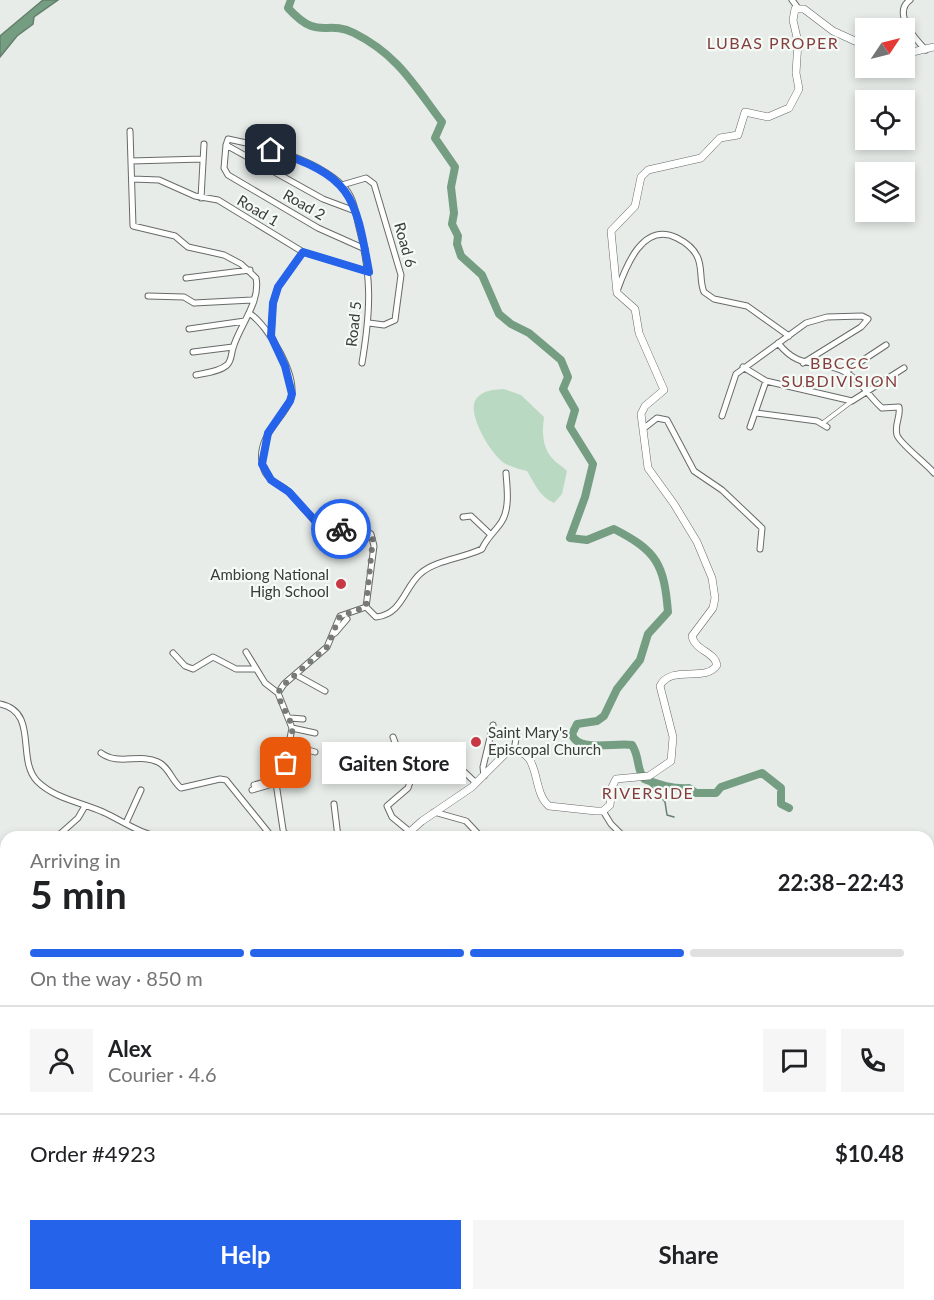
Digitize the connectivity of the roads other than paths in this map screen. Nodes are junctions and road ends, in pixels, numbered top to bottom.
1 (792, 0) edge
2 (910, 0) edge
3 (798, 8) junction
4 (855, 41) edge
5 (930, 48) edge
6 (915, 51) edge
7 (130, 131) dead end
8 (204, 144) dead end
9 (226, 145) junction
10 (203, 159) junction
11 (131, 161) junction
12 (132, 179) junction
13 (342, 185) junction
14 (201, 198) junction
15 (355, 211) junction
16 (365, 249) junction
17 (303, 252) junction
18 (250, 270) junction
19 (369, 272) junction
20 (186, 278) dead end
21 (617, 293) junction
22 (148, 296) dead end
23 (252, 300) junction
24 (249, 313) junction
25 (245, 321) junction
26 (369, 323) junction
27 (189, 329) dead end
28 (271, 336) junction
29 (789, 336) junction
30 (778, 344) junction
31 (886, 345) dead end
32 (233, 347) junction
33 (193, 352) dead end
34 (362, 363) dead end
35 (803, 363) junction
36 (743, 367) junction
37 (904, 368) dead end
38 (845, 372) junction
39 (196, 375) dead end
40 (766, 381) junction
41 (869, 391) junction
42 (852, 401) junction
43 (756, 413) junction
44 (722, 416) dead end
45 (825, 425) joint
46 (750, 427) dead end
47 (643, 429) junction
48 (506, 472) dead end
49 (934, 473) edge
50 (462, 517) dead end
51 (490, 534) junction
52 (760, 549) dead end
53 (366, 607) junction
54 (347, 619) dead end
55 (334, 634) junction
56 (246, 652) dead end
57 (173, 653) dead end
58 (254, 669) junction
59 (296, 675) junction
60 (325, 691) dead end
61 (278, 693) junction
62 (0, 704) edge
63 (290, 718) junction
64 (303, 718) dead end
65 (493, 726) dead end
66 (292, 728) junction
67 (517, 732) dead end
68 (315, 733) dead end
69 (393, 737) dead end
70 (291, 746) junction
71 (514, 751) junction
72 (315, 752) dead end
73 (101, 753) dead end
74 (446, 764) dead end
75 (285, 765) junction
76 (301, 770) dead end
77 (484, 776) junction
78 (278, 781) junction
79 (476, 783) junction
80 (253, 788) dead end
81 (141, 790) dead end
82 (334, 804) dead end
83 (85, 806) junction
84 (603, 811) junction
85 (434, 812) junction
86 (126, 824) junction
87 (63, 831) edge
88 (139, 831) edge
89 (274, 831) edge
90 (280, 831) edge
91 (337, 831) edge
92 (404, 831) edge
93 (410, 831) edge
94 (475, 831) edge
95 (618, 831) edge

1 - 3 street
2 - 5 street
3 - 4 main road
3 - 21 main road
5 - 6 main road
7 - 11 street
8 - 10 street
9 - 13 street
9 - 15 street
9 - 16 street, Road 2
10 - 11 street
10 - 14 street
11 - 12 street
12 - 14 street, Road 1
12 - 18 street
13 - 15 street, Road 5
13 - 26 street, Road 6
14 - 17 street, Road 1
15 - 16 street, Road 5
16 - 19 street, Road 5
17 - 19 street, Road 1
17 - 28 street
18 - 20 street
18 - 23 street
19 - 26 street, Road 5
21 - 29 street
21 - 47 main road
22 - 23 street
23 - 24 street
24 - 25 street
24 - 28 street
25 - 27 street
25 - 32 street
26 - 34 street, Road 5
28 - 53 street
29 - 30 street
29 - 35 street
30 - 35 street
30 - 36 street
31 - 38 street
32 - 33 street
32 - 39 street
35 - 38 street
36 - 40 street
36 - 44 street
37 - 41 street
38 - 41 street
40 - 42 street
40 - 43 street
41 - 42 street
41 - 49 street
42 - 45 street
43 - 45 street
43 - 46 street
47 - 52 street
47 - 84 main road
48 - 51 street
50 - 51 street
51 - 53 street
53 - 55 street
54 - 55 street
55 - 59 street
56 - 58 street
57 - 58 street
58 - 61 street
59 - 60 street
59 - 61 street
61 - 63 street
62 - 83 street
63 - 64 street
63 - 66 street
65 - 77 street
66 - 68 street
66 - 70 street
67 - 71 street
69 - 92 street
70 - 72 street
70 - 75 street
71 - 77 main road
71 - 84 main road
73 - 89 street
74 - 79 street
75 - 76 street
75 - 78 street
77 - 79 main road
78 - 80 street
78 - 90 street
79 - 85 main road
81 - 86 street
82 - 91 street
83 - 86 street
83 - 87 street
84 - 95 street
85 - 93 main road
85 - 94 street
86 - 88 street

